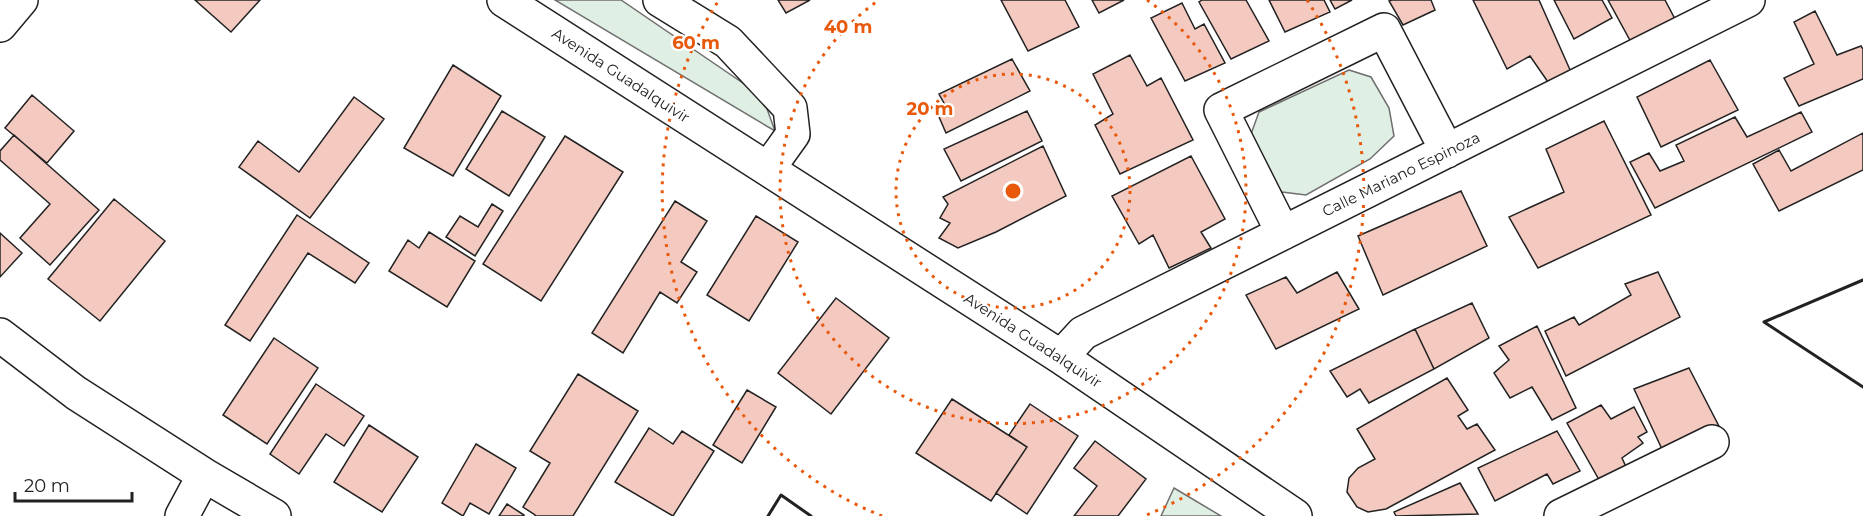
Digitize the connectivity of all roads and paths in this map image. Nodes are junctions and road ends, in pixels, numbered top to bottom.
1 (21, 0) edge
2 (504, 0) edge
3 (660, 0) edge
4 (1748, 0) edge
5 (0, 25) edge
6 (1447, 151) junction
7 (768, 169) junction
8 (1283, 233) junction
9 (0, 335) edge
10 (1060, 357) junction
11 (1712, 442) dead end
12 (204, 475) junction
13 (1262, 506) edge
14 (182, 516) edge
15 (274, 516) edge
16 (1295, 516) edge
17 (1561, 516) edge

1 - 5 street
2 - 7 street, Avenida Guadalquivir
3 - 7 street
4 - 6 street, Calle Mariano Espinoza
6 - 8 street, Calle Mariano Espinoza
6 - 8 street
7 - 10 street, Avenida Guadalquivir
8 - 10 street, Calle Mariano Espinoza
9 - 12 street
10 - 13 street, Avenida Guadalquivir
11 - 17 street
12 - 14 street
12 - 15 street
13 - 16 street, Avenida Guadalquivir

